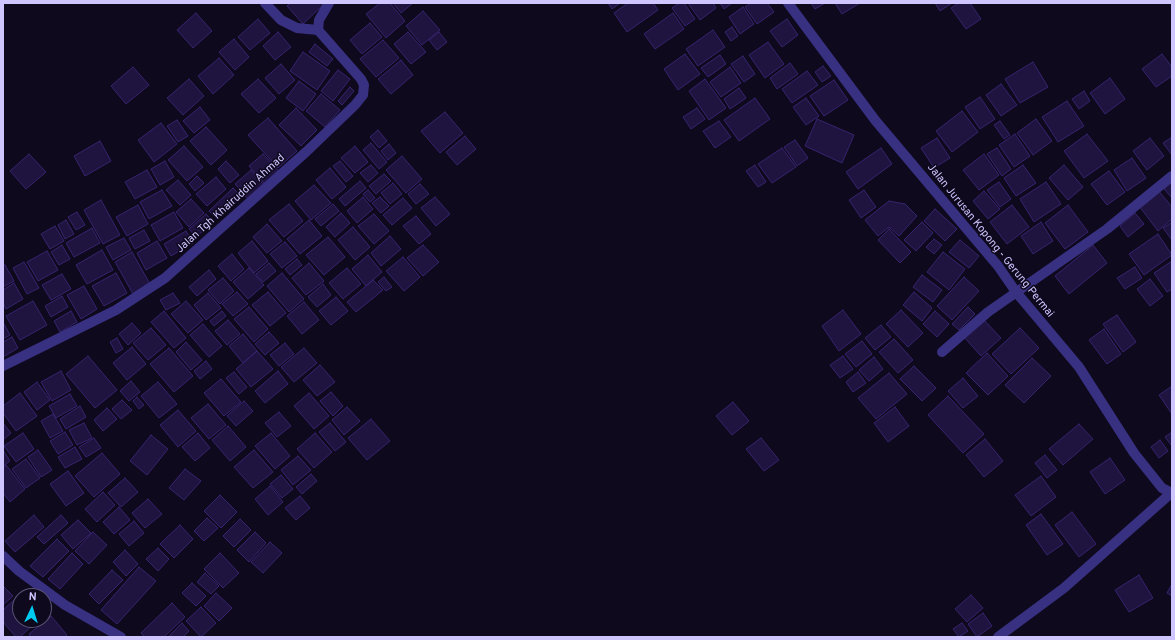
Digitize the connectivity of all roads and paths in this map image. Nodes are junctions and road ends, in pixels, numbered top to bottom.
1 (265, 3) edge
2 (329, 3) edge
3 (788, 3) edge
4 (318, 30) junction
5 (1172, 176) edge
6 (1016, 292) junction
7 (942, 352) dead end
8 (3, 366) edge
9 (1171, 493) edge
10 (3, 556) edge
11 (121, 637) edge
12 (998, 637) edge

1 - 4 street
2 - 4 street
3 - 6 street, Jalan Jurusan Kopong - Gerung Permai
4 - 8 street, Jalan Tgh Khairuddin Ahmad
5 - 6 street
6 - 7 street
6 - 9 street, Jalan Jurusan Kopong - Gerung Permai
9 - 12 street
10 - 11 street

